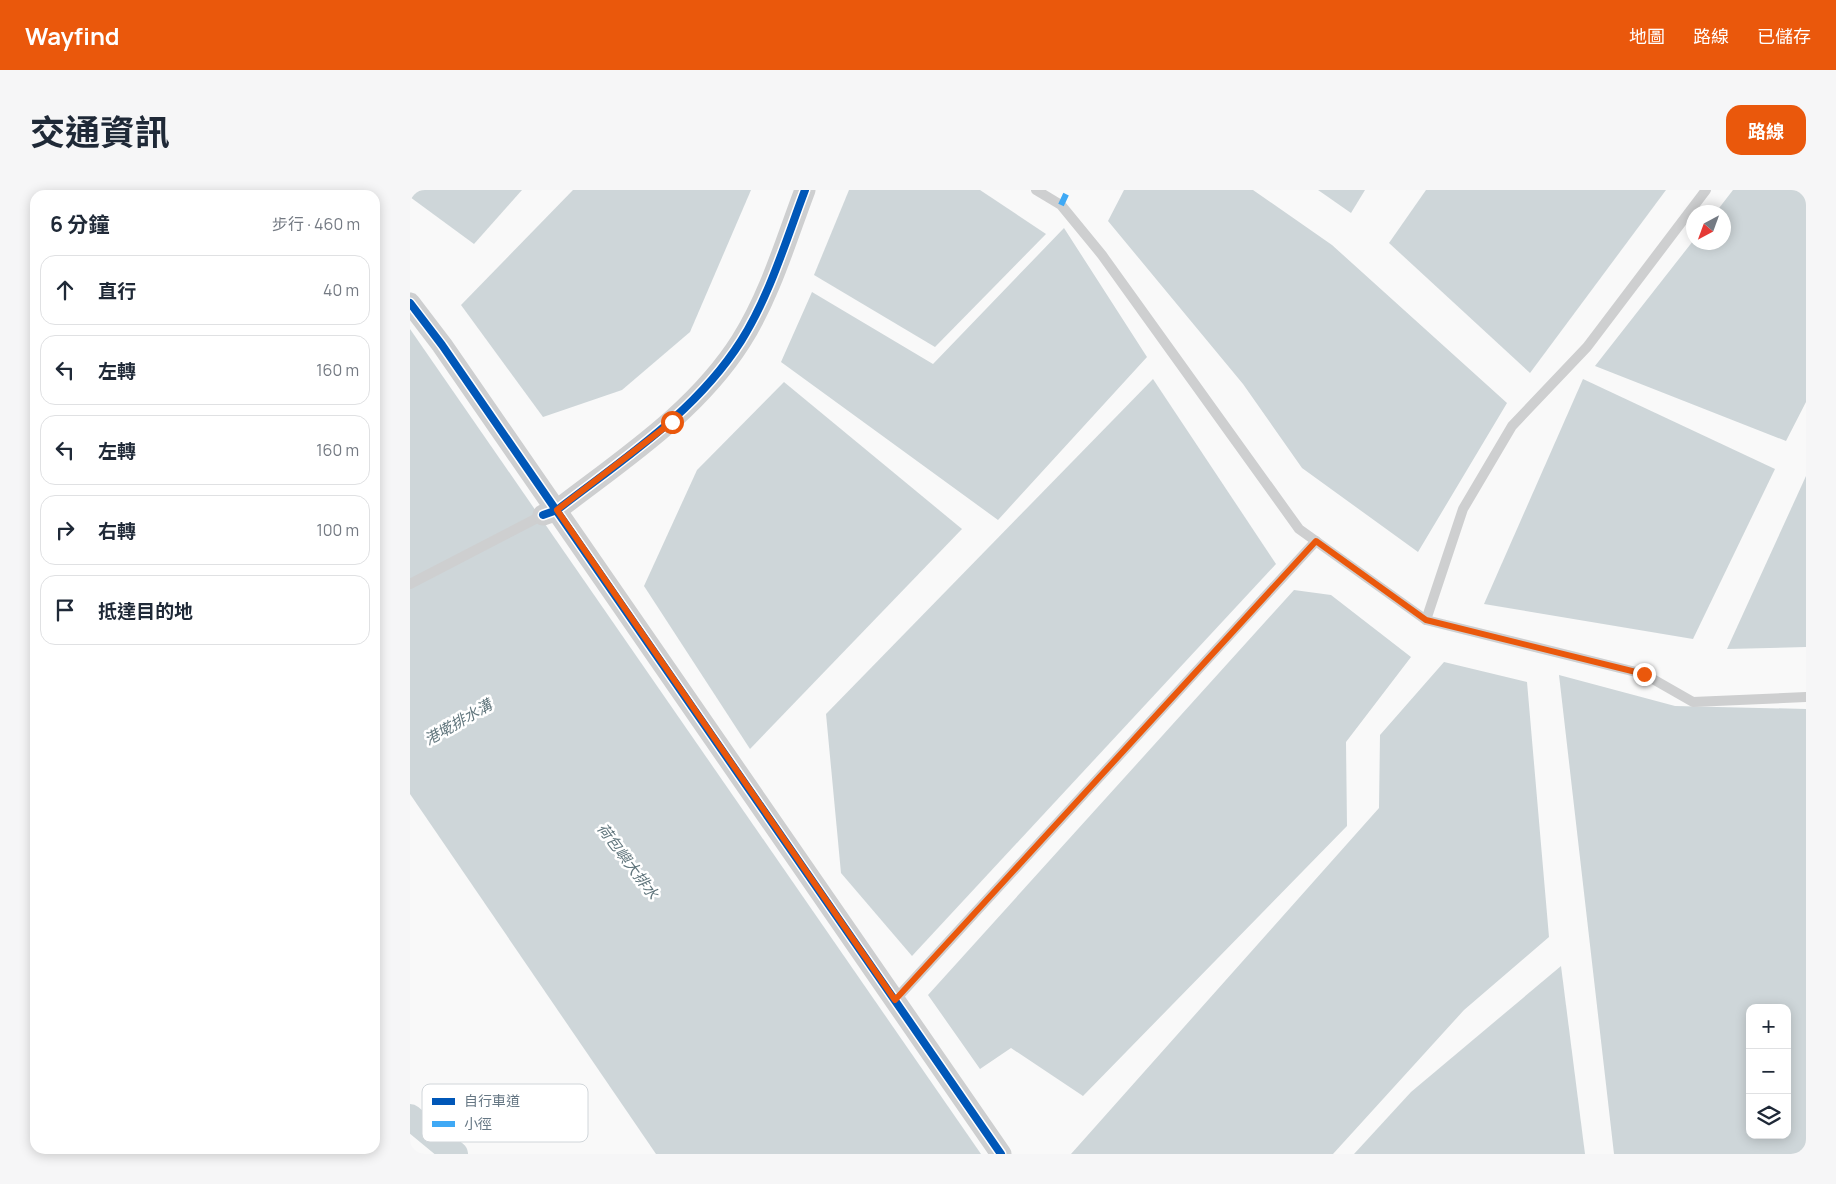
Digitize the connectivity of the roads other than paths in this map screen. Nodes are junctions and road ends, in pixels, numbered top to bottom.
1 (805, 190) edge
2 (1036, 190) edge
3 (1706, 190) edge
4 (410, 303) edge
5 (550, 513) junction
6 (1316, 541) junction
7 (410, 584) edge
8 (1426, 620) junction
9 (1806, 697) edge
10 (895, 1000) junction
11 (1001, 1154) edge

1 - 5 street
2 - 6 lane
3 - 8 lane
4 - 5 street
5 - 7 lane
5 - 10 street
6 - 8 lane
6 - 10 lane
8 - 9 lane
10 - 11 street

